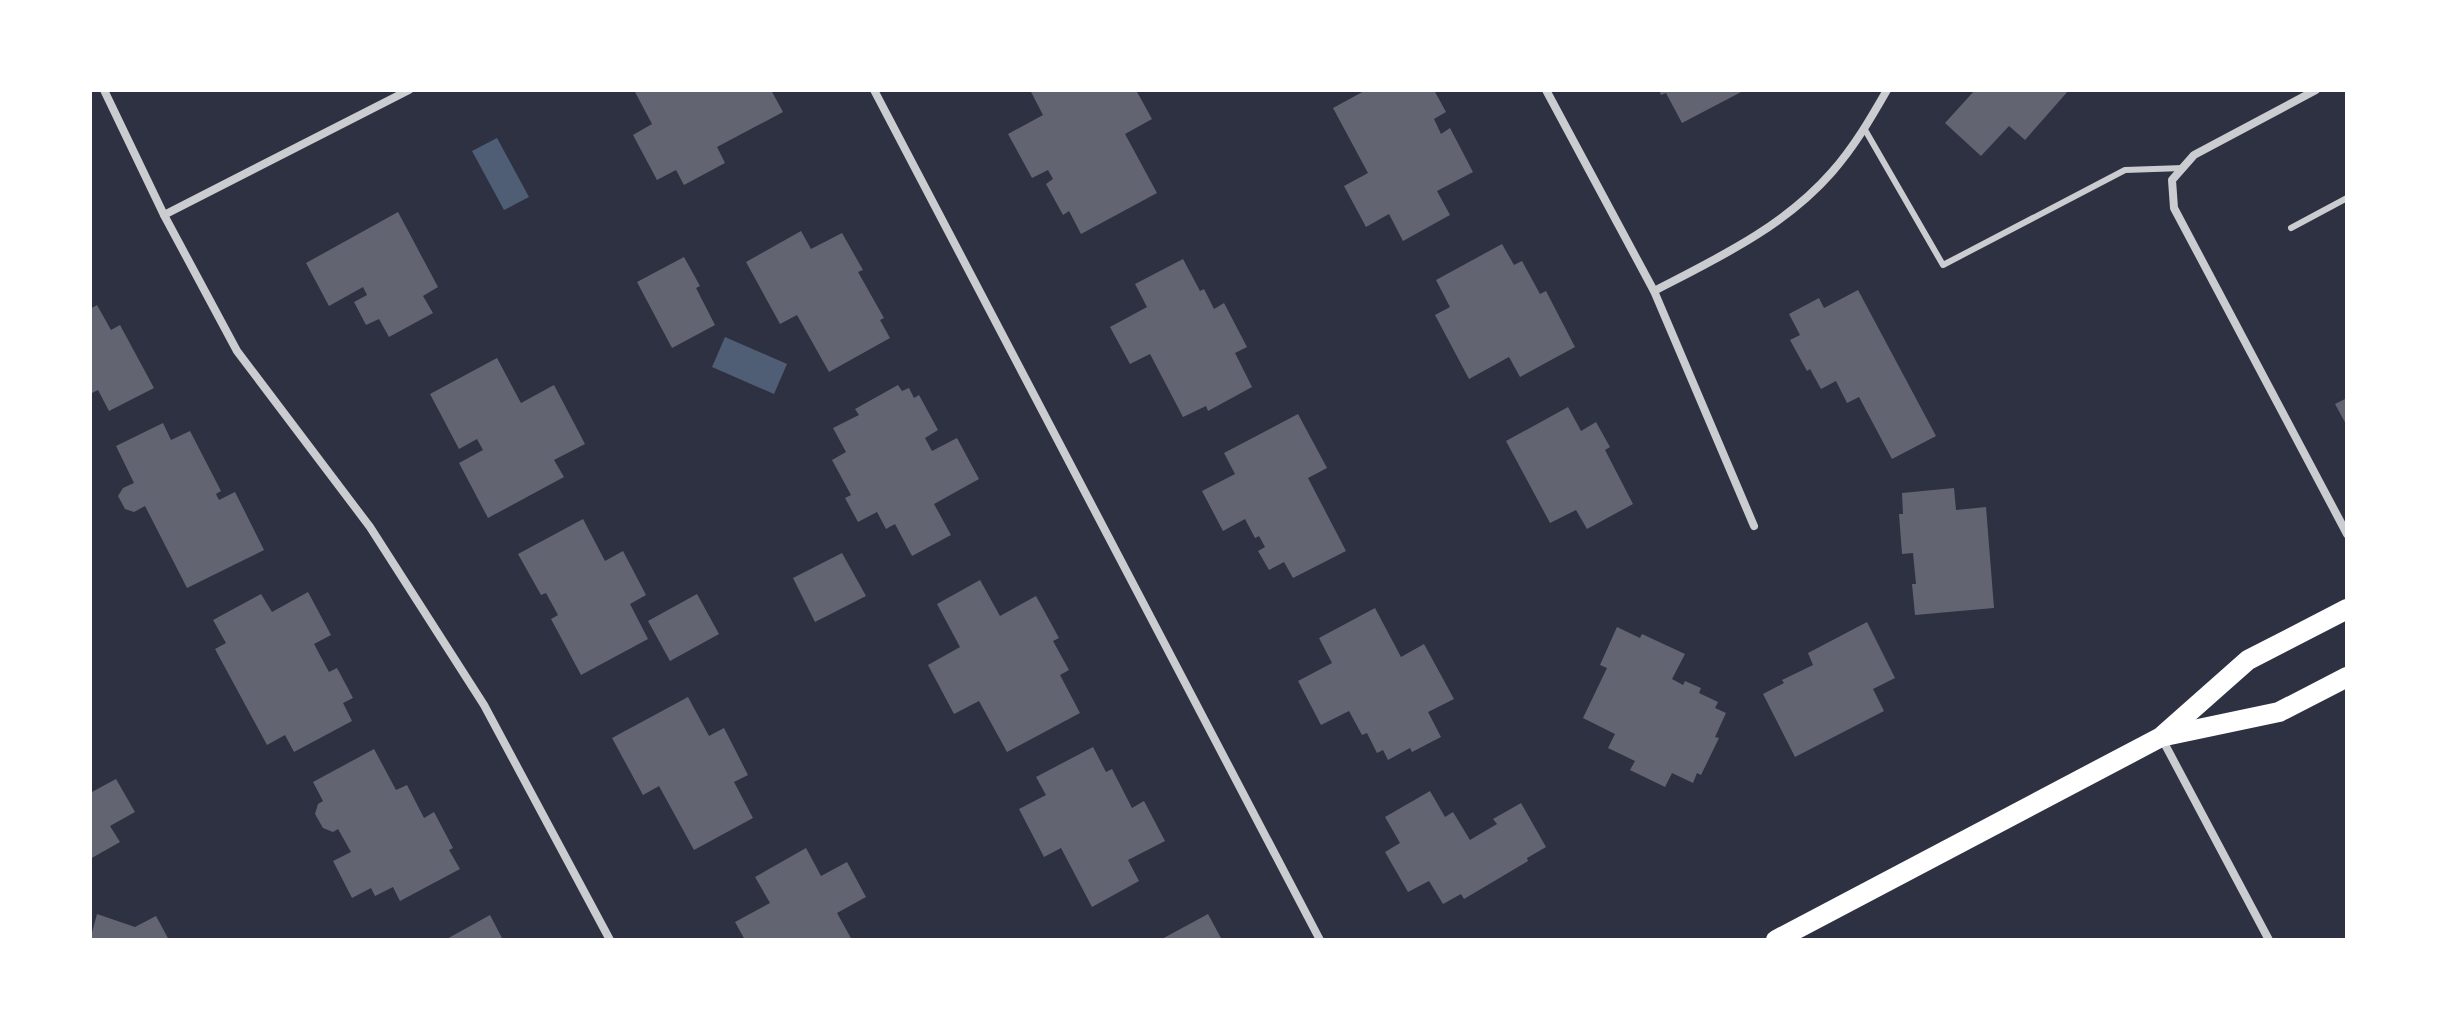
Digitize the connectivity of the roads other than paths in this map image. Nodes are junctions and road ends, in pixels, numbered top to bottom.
1 (104, 90) edge
2 (409, 90) edge
3 (874, 90) edge
4 (1546, 90) edge
5 (1887, 90) edge
6 (2316, 90) edge
7 (1864, 128) junction
8 (2183, 168) junction
9 (2347, 198) edge
10 (164, 215) junction
11 (2291, 228) dead end
12 (1654, 291) junction
13 (1754, 526) dead end
14 (2347, 534) edge
15 (2347, 609) edge
16 (2347, 677) edge
17 (2161, 737) junction
18 (610, 940) edge
19 (1320, 940) edge
20 (1776, 940) edge
21 (2269, 940) edge

1 - 10 street
2 - 10 street
3 - 19 street
4 - 12 street
5 - 7 street
6 - 8 street
7 - 8 lane
7 - 12 street
8 - 14 street
9 - 11 lane
10 - 18 street
12 - 13 street
15 - 17 main road
16 - 17 main road
17 - 20 main road
17 - 21 street

